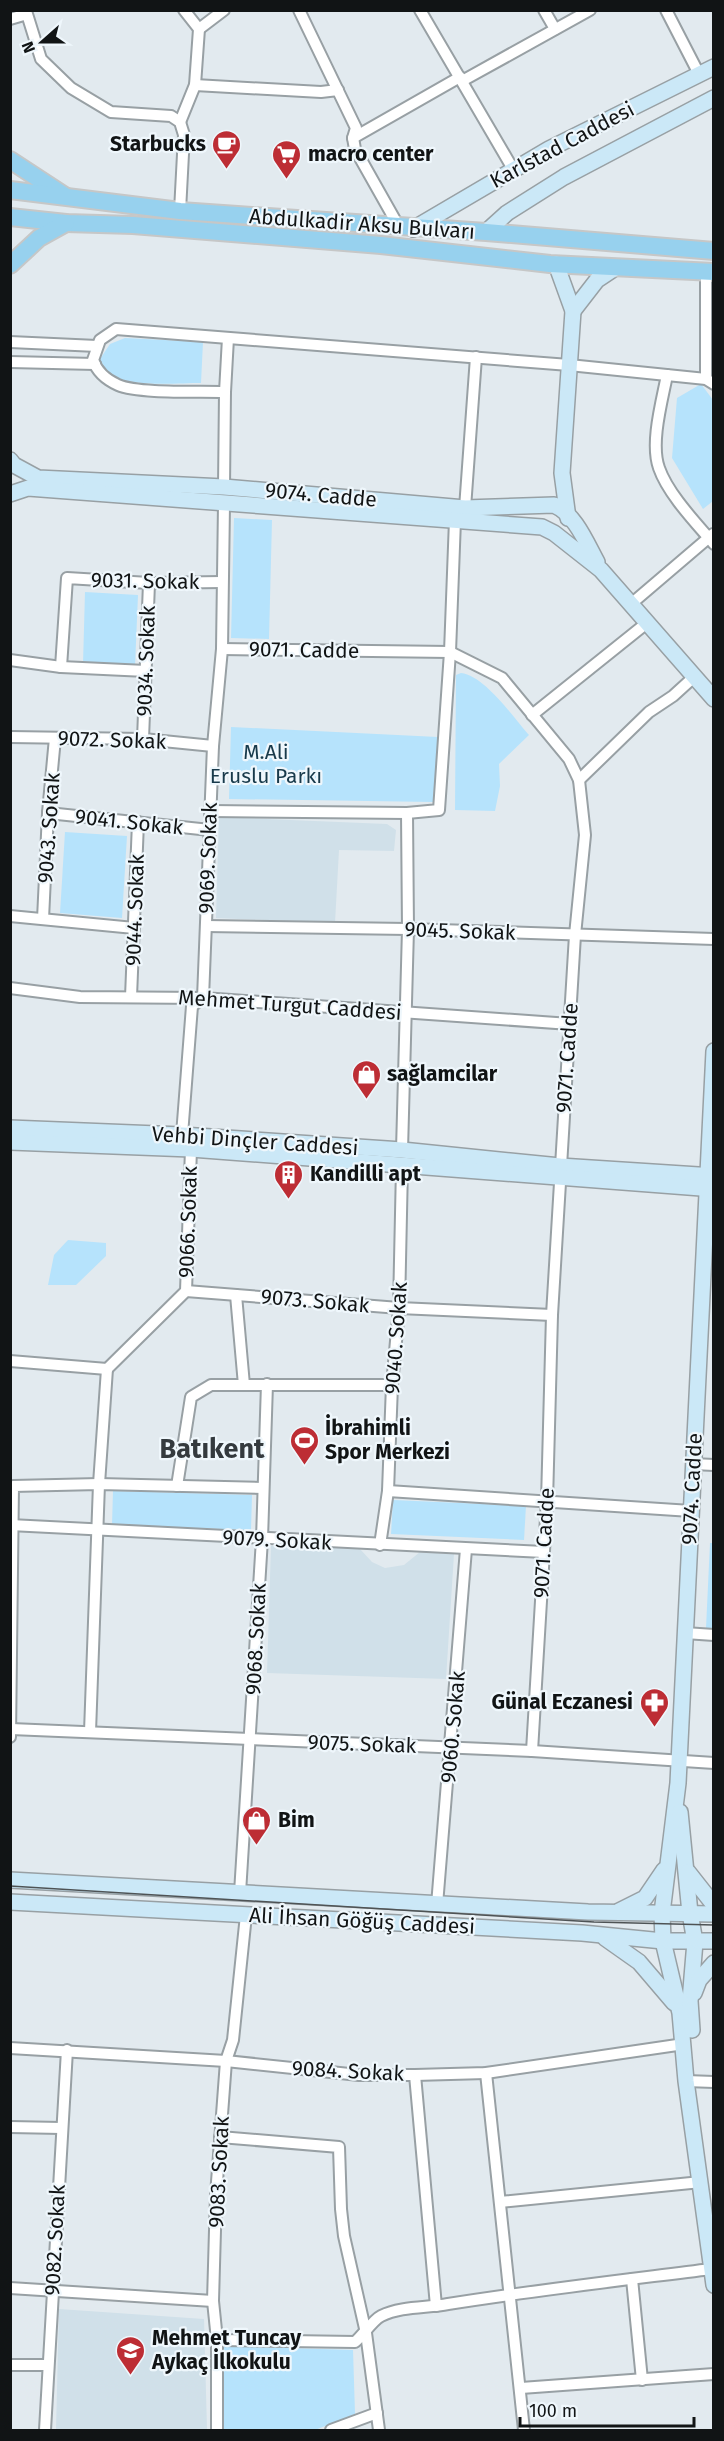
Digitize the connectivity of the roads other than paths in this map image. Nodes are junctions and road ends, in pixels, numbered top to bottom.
1 (184, 10) edge
2 (224, 10) edge
3 (299, 10) edge
4 (420, 10) edge
5 (544, 10) edge
6 (590, 10) edge
7 (666, 10) edge
8 (27, 12) edge
9 (10, 20) edge
10 (199, 29) junction
11 (555, 29) junction
12 (714, 66) edge
13 (699, 74) junction
14 (461, 79) junction
15 (195, 85) junction
16 (338, 90) junction
17 (714, 98) edge
18 (180, 122) junction
19 (353, 138) junction
20 (10, 160) edge
21 (513, 169) junction
22 (10, 190) edge
23 (69, 198) junction
24 (180, 211) junction
25 (10, 217) edge
26 (66, 223) junction
27 (406, 228) junction
28 (486, 232) junction
29 (714, 251) edge
30 (556, 264) junction
31 (10, 265) edge
32 (615, 268) junction
33 (710, 272) edge
34 (573, 311) junction
35 (228, 338) junction
36 (10, 342) edge
37 (97, 346) junction
38 (476, 357) junction
39 (10, 362) edge
40 (95, 364) junction
41 (569, 364) junction
42 (667, 375) junction
43 (710, 382) edge
44 (225, 392) junction
45 (10, 460) edge
46 (562, 473) junction
47 (224, 487) junction
48 (10, 494) edge
49 (224, 504) junction
50 (545, 504) junction
51 (460, 514) junction
52 (567, 514) junction
53 (548, 530) junction
54 (712, 539) edge
55 (601, 570) junction
56 (222, 582) junction
57 (149, 583) junction
58 (631, 603) junction
59 (648, 622) junction
60 (222, 649) junction
61 (450, 652) junction
62 (10, 660) edge
63 (60, 667) junction
64 (146, 671) junction
65 (695, 676) junction
66 (714, 699) edge
67 (532, 715) junction
68 (10, 737) edge
69 (56, 738) junction
70 (143, 739) junction
71 (213, 746) junction
72 (579, 780) junction
73 (210, 811) junction
74 (48, 813) junction
75 (407, 813) junction
76 (138, 822) junction
77 (210, 830) junction
78 (10, 916) edge
79 (43, 920) junction
80 (206, 926) junction
81 (134, 928) junction
82 (408, 929) junction
83 (575, 935) junction
84 (714, 939) edge
85 (10, 988) edge
86 (131, 997) junction
87 (203, 998) junction
88 (406, 1013) junction
89 (570, 1024) junction
90 (714, 1051) edge
91 (14, 1127) edge
92 (182, 1135) junction
93 (10, 1142) edge
94 (191, 1149) junction
95 (402, 1150) junction
96 (402, 1167) junction
97 (560, 1172) junction
98 (710, 1182) edge
99 (186, 1291) junction
100 (236, 1295) junction
101 (399, 1308) junction
102 (552, 1315) junction
103 (707, 1321) edge
104 (10, 1361) edge
105 (106, 1369) junction
106 (267, 1384) junction
107 (244, 1385) junction
108 (392, 1385) junction
109 (693, 1464) junction
110 (714, 1465) edge
111 (99, 1484) junction
112 (177, 1486) junction
113 (263, 1488) junction
114 (388, 1491) junction
115 (547, 1501) junction
116 (691, 1511) junction
117 (11, 1525) edge
118 (97, 1530) junction
119 (262, 1539) junction
120 (380, 1545) junction
121 (466, 1549) junction
122 (544, 1552) junction
123 (11, 1603) edge
124 (685, 1633) junction
125 (714, 1635) edge
126 (11, 1714) edge
127 (11, 1729) edge
128 (90, 1732) junction
129 (10, 1737) edge
130 (251, 1739) junction
131 (451, 1747) junction
132 (532, 1751) junction
133 (679, 1760) junction
134 (714, 1763) edge
135 (678, 1782) junction
136 (668, 1862) junction
137 (686, 1869) junction
138 (10, 1880) edge
139 (240, 1893) junction
140 (10, 1902) edge
141 (437, 1905) junction
142 (714, 1905) edge
143 (615, 1913) junction
144 (662, 1913) junction
145 (690, 1913) junction
146 (714, 1914) edge
147 (246, 1915) junction
148 (600, 1935) junction
149 (663, 1941) junction
150 (714, 1941) edge
151 (695, 1942) junction
152 (714, 1963) edge
153 (685, 2007) junction
154 (683, 2040) junction
155 (10, 2048) edge
156 (67, 2050) junction
157 (226, 2061) junction
158 (486, 2073) junction
159 (415, 2075) junction
160 (691, 2081) junction
161 (714, 2082) edge
162 (10, 2127) edge
163 (61, 2128) junction
164 (220, 2137) junction
165 (700, 2182) junction
166 (500, 2202) junction
167 (714, 2208) edge
168 (712, 2277) edge
169 (632, 2279) junction
170 (10, 2288) edge
171 (52, 2291) junction
172 (509, 2294) junction
173 (213, 2301) junction
174 (436, 2306) junction
175 (366, 2333) junction
176 (217, 2340) junction
177 (10, 2365) edge
178 (48, 2365) junction
179 (714, 2374) edge
180 (642, 2380) junction
181 (521, 2388) junction
182 (377, 2413) junction
183 (45, 2430) edge
184 (217, 2430) edge
185 (331, 2430) edge
186 (379, 2430) edge
187 (524, 2430) edge

1 - 10 street
2 - 10 street
3 - 16 street
4 - 14 street
5 - 11 street
6 - 11 street
7 - 13 street
8 - 9 street
8 - 18 street
10 - 15 street
11 - 14 street
12 - 13 street, Karlstad Caddesi
13 - 21 street, Karlstad Caddesi
14 - 19 street
14 - 21 street
15 - 16 street
15 - 18 street
16 - 19 street
17 - 28 street, Karlstad Caddesi
18 - 24 street
19 - 27 street
20 - 23 main road
21 - 27 street, Karlstad Caddesi
22 - 23 main road, Abdulkadir Aksu Bulvarı
23 - 24 main road, Abdulkadir Aksu Bulvarı
24 - 27 main road, Abdulkadir Aksu Bulvarı
25 - 26 main road, Abdulkadir Aksu Bulvarı
26 - 30 main road, Abdulkadir Aksu Bulvarı
26 - 31 main road
27 - 28 main road, Abdulkadir Aksu Bulvarı
28 - 29 main road, Abdulkadir Aksu Bulvarı
30 - 32 main road, Abdulkadir Aksu Bulvarı
30 - 34 street
32 - 33 main road, Abdulkadir Aksu Bulvarı
32 - 34 street
33 - 43 street
34 - 41 street
35 - 37 street
35 - 38 street
35 - 44 street
36 - 37 street
37 - 40 street
38 - 41 street
38 - 51 street
39 - 40 street
40 - 44 street
41 - 42 street
41 - 46 street
42 - 43 street
42 - 54 street
44 - 47 street
45 - 47 street, 9074. Cadde
46 - 50 street
46 - 52 street
47 - 51 street, 9074. Cadde
48 - 49 street, 9074. Cadde
49 - 51 street, 9074. Cadde
49 - 56 street, 9069. Sokak
50 - 51 street, 9074. Cadde
50 - 52 street
50 - 53 street
51 - 53 street, 9074. Cadde
51 - 61 street
52 - 53 street
52 - 55 street
53 - 55 street
54 - 58 street
55 - 58 street
56 - 57 street, 9031. Sokak
56 - 60 street, 9069. Sokak
57 - 63 street, 9031. Sokak
57 - 64 street, 9034. Sokak
58 - 59 street
59 - 65 street
59 - 67 street
60 - 61 street, 9071. Cadde
60 - 71 street, 9069. Sokak
61 - 67 street, 9071. Cadde
61 - 75 street
62 - 63 street
63 - 64 street
64 - 70 street, 9034. Sokak
65 - 66 street
65 - 72 street
67 - 72 street, 9071. Cadde
68 - 69 street, 9072. Sokak
69 - 70 street, 9072. Sokak
69 - 74 street, 9043. Sokak
70 - 71 street, 9072. Sokak
71 - 73 street, 9069. Sokak
72 - 83 street, 9071. Cadde
73 - 75 street
73 - 77 street, 9069. Sokak
74 - 76 street, 9041. Sokak
74 - 79 street, 9043. Sokak
75 - 82 street
76 - 77 street, 9041. Sokak
76 - 81 street, 9044. Sokak
77 - 80 street, 9069. Sokak
78 - 79 street
79 - 81 street
80 - 82 street, 9045. Sokak
80 - 87 street, 9069. Sokak
81 - 86 street, 9044. Sokak
82 - 83 street, 9045. Sokak
82 - 88 street
83 - 84 street, 9045. Sokak
83 - 89 street, 9071. Cadde
85 - 86 street, Mehmet Turgut Caddesi
86 - 87 street, Mehmet Turgut Caddesi
87 - 88 street, Mehmet Turgut Caddesi
87 - 92 street, 9069. Sokak
88 - 89 street, Mehmet Turgut Caddesi
88 - 95 street
89 - 97 street, 9071. Cadde
90 - 98 street, 9074. Cadde
91 - 92 street, Vehbi Dinçler Caddesi
92 - 95 street, Vehbi Dinçler Caddesi
93 - 94 street
94 - 96 street
94 - 99 street, 9066. Sokak
95 - 97 street, Vehbi Dinçler Caddesi
96 - 97 street
96 - 101 street, 9040. Sokak
97 - 98 street
97 - 102 street, 9071. Cadde
98 - 103 street, 9074. Cadde
99 - 100 street, 9073. Sokak
99 - 105 street, 9066. Sokak
100 - 101 street, 9073. Sokak
100 - 107 street
101 - 102 street, 9073. Sokak
101 - 108 street, 9040. Sokak
102 - 115 street, 9071. Cadde
103 - 109 street, 9074. Cadde
104 - 105 street
105 - 111 street
106 - 107 street
106 - 108 street
106 - 113 street, 9068. Sokak
107 - 112 street
108 - 114 street, 9040. Sokak
109 - 110 street
109 - 116 street, 9074. Cadde
111 - 112 street
111 - 117 street
111 - 118 street
112 - 113 street
113 - 119 street, 9068. Sokak
114 - 115 street
114 - 120 street, 9040. Sokak
115 - 116 street
115 - 122 street, 9071. Cadde
116 - 124 street, 9074. Cadde
117 - 118 street, 9079. Sokak
117 - 123 street
118 - 119 street, 9079. Sokak
118 - 128 street
119 - 120 street, 9079. Sokak
119 - 130 street, 9068. Sokak
120 - 121 street, 9079. Sokak
121 - 122 street, 9079. Sokak
121 - 131 street, 9060. Sokak
122 - 132 street, 9071. Cadde
123 - 126 street
124 - 125 street
124 - 133 street, 9074. Cadde
126 - 127 street
127 - 128 street, 9075. Sokak
127 - 129 street
128 - 130 street, 9075. Sokak
130 - 131 street, 9075. Sokak
130 - 139 street, 9068. Sokak
131 - 132 street, 9075. Sokak
131 - 141 street, 9060. Sokak
132 - 133 street, 9075. Sokak
133 - 134 street, 9075. Sokak
133 - 135 street, 9074. Cadde
135 - 136 street
135 - 137 street
136 - 143 street
136 - 144 street
137 - 142 street
137 - 145 street
138 - 139 street, Ali İhsan Göğüş Caddesi
139 - 141 street, Ali İhsan Göğüş Caddesi
140 - 147 street, Ali İhsan Göğüş Caddesi
141 - 143 street, Ali İhsan Göğüş Caddesi
143 - 144 street, Ali İhsan Göğüş Caddesi
144 - 145 street, Ali İhsan Göğüş Caddesi
144 - 149 street
145 - 146 street, Ali İhsan Göğüş Caddesi
145 - 151 street
147 - 148 street, Ali İhsan Göğüş Caddesi
147 - 157 street, 9083. Sokak
148 - 149 street, Ali İhsan Göğüş Caddesi
148 - 153 street
149 - 151 street, Ali İhsan Göğüş Caddesi
149 - 153 street
150 - 151 street, Ali İhsan Göğüş Caddesi
151 - 153 street
152 - 153 street
153 - 154 street
153 - 160 street
154 - 158 street, 9084. Sokak
154 - 160 street
155 - 156 street, 9084. Sokak
156 - 157 street, 9084. Sokak
156 - 163 street, 9082. Sokak
157 - 159 street, 9084. Sokak
157 - 164 street, 9083. Sokak
158 - 159 street, 9084. Sokak
158 - 166 street
159 - 174 street
160 - 161 street
160 - 165 street
160 - 167 street
162 - 163 street
163 - 171 street, 9082. Sokak
164 - 173 street, 9083. Sokak
164 - 175 street
165 - 166 street
165 - 168 street
166 - 172 street
168 - 169 street
169 - 172 street
169 - 180 street
170 - 171 street
171 - 173 street
171 - 178 street, 9082. Sokak
172 - 174 street
172 - 181 street
173 - 176 street, 9083. Sokak
174 - 175 street
175 - 176 street
175 - 182 street
176 - 184 street, 9083. Sokak
177 - 178 street
178 - 183 street, 9082. Sokak
179 - 180 street
180 - 181 street
181 - 187 street
182 - 185 street
182 - 186 street

